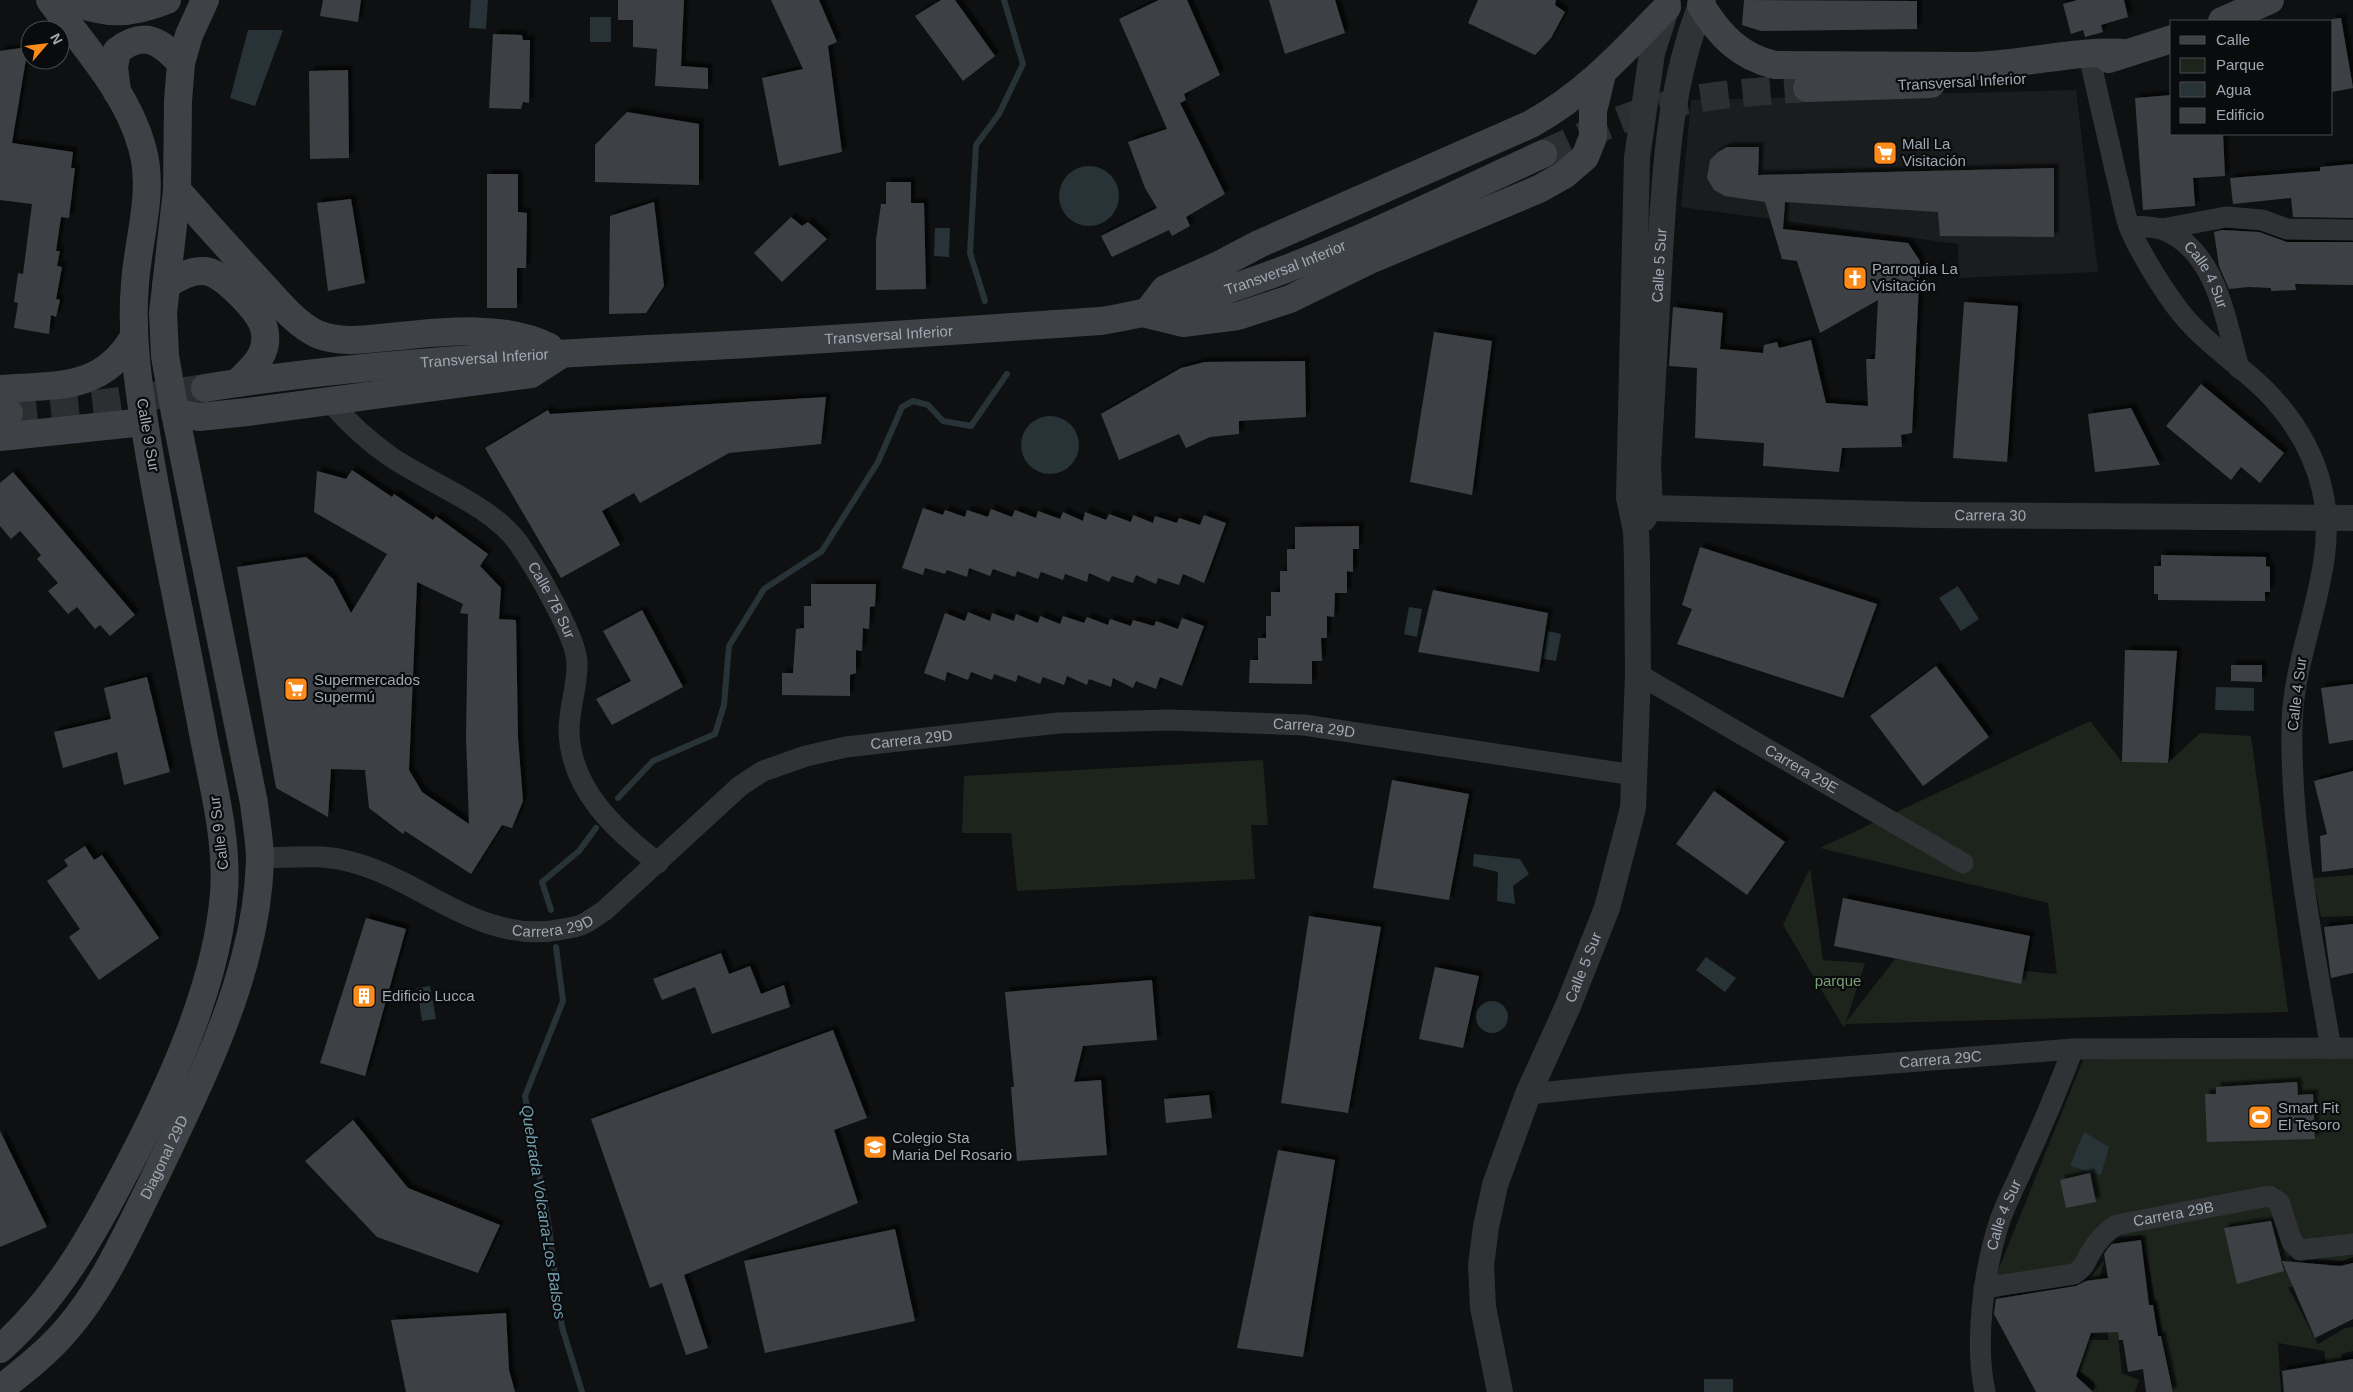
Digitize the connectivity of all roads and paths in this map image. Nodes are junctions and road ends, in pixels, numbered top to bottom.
1 (50, 0) edge
2 (68, 0) edge
3 (167, 0) edge
4 (205, 0) edge
5 (2270, 0) edge
6 (1702, 3) edge
7 (1668, 4) edge
8 (2224, 20) edge
9 (2170, 40) edge
10 (2126, 53) junction
11 (181, 63) junction
12 (2090, 64) junction
13 (1602, 74) junction
14 (1807, 88) tunnel mouth
15 (117, 92) junction
16 (1543, 154) tunnel mouth
17 (177, 190) junction
18 (2129, 226) junction
19 (2162, 229) junction
20 (2353, 230) edge
21 (166, 286) junction
22 (1146, 314) junction
23 (133, 338) junction
24 (562, 354) junction
25 (2239, 368) junction
26 (237, 383) junction
27 (206, 388) tunnel mouth
28 (330, 401) junction
29 (2, 413) edge
30 (175, 413) junction
31 (144, 422) junction
32 (1639, 502) junction
33 (2327, 518) junction
34 (2353, 518) edge
35 (1638, 674) junction
36 (1634, 775) junction
37 (260, 858) junction
38 (658, 863) junction
39 (1963, 863) dead end
40 (224, 893) joint
41 (256, 896) joint
42 (2353, 1048) edge
43 (2073, 1049) junction
44 (2331, 1049) junction
45 (1528, 1094) junction
46 (2353, 1244) edge
47 (1984, 1288) junction
48 (0, 1349) edge
49 (6, 1388) edge
50 (1500, 1392) edge
51 (1985, 1392) edge

1 - 15 main road, Calle 9 Sur
2 - 3 main road
4 - 11 main road, Calle 9 Sur
5 - 8 main road
6 - 10 main road
6 - 32 street, Calle 5 Sur
7 - 13 main road
7 - 32 street, Calle 5 Sur
9 - 10 main road, Transversal Inferior
10 - 12 main road, Transversal Inferior
11 - 15 main road
11 - 17 main road, Calle 9 Sur
12 - 14 main road, Transversal Inferior
12 - 18 street, Calle 4 Sur
13 - 22 main road
13 - 22 main road
15 - 23 main road, Calle 9 Sur
16 - 22 main road, Transversal Inferior
17 - 21 main road, Calle 9 Sur
17 - 24 main road
18 - 19 street, Calle 4 Sur
18 - 25 street, Calle 4 Sur
19 - 20 street
19 - 25 street, Calle 4 Sur
21 - 26 main road
21 - 30 main road, Calle 9 Sur
22 - 24 main road, Transversal Inferior
23 - 29 main road
23 - 31 main road, Calle 9 Sur
24 - 26 main road, Transversal Inferior
24 - 28 main road
25 - 33 street, Calle 4 Sur
26 - 27 main road, Transversal Inferior
28 - 30 main road
28 - 38 street, Calle 7B Sur
29 - 31 main road
30 - 37 main road, Calle 9 Sur
31 - 40 main road, Calle 9 Sur
32 - 33 street, Carrera 30
32 - 35 street, Calle 5 Sur
33 - 34 street, Carrera 30
33 - 44 street, Calle 4 Sur
35 - 36 street, Calle 5 Sur
35 - 39 street, Carrera 29E
36 - 38 street, Carrera 29D
36 - 45 street, Calle 5 Sur
37 - 38 street, Carrera 29D
37 - 41 main road, Calle 9 Sur
40 - 48 main road, Diagonal 29D
41 - 49 main road, Diagonal 29D
42 - 44 street, Carrera 29C
43 - 44 street, Carrera 29C
43 - 45 street, Carrera 29C
43 - 47 street, Calle 4 Sur
45 - 50 street, Calle 5 Sur
46 - 47 street, Carrera 29B
47 - 51 street, Calle 4 Sur

